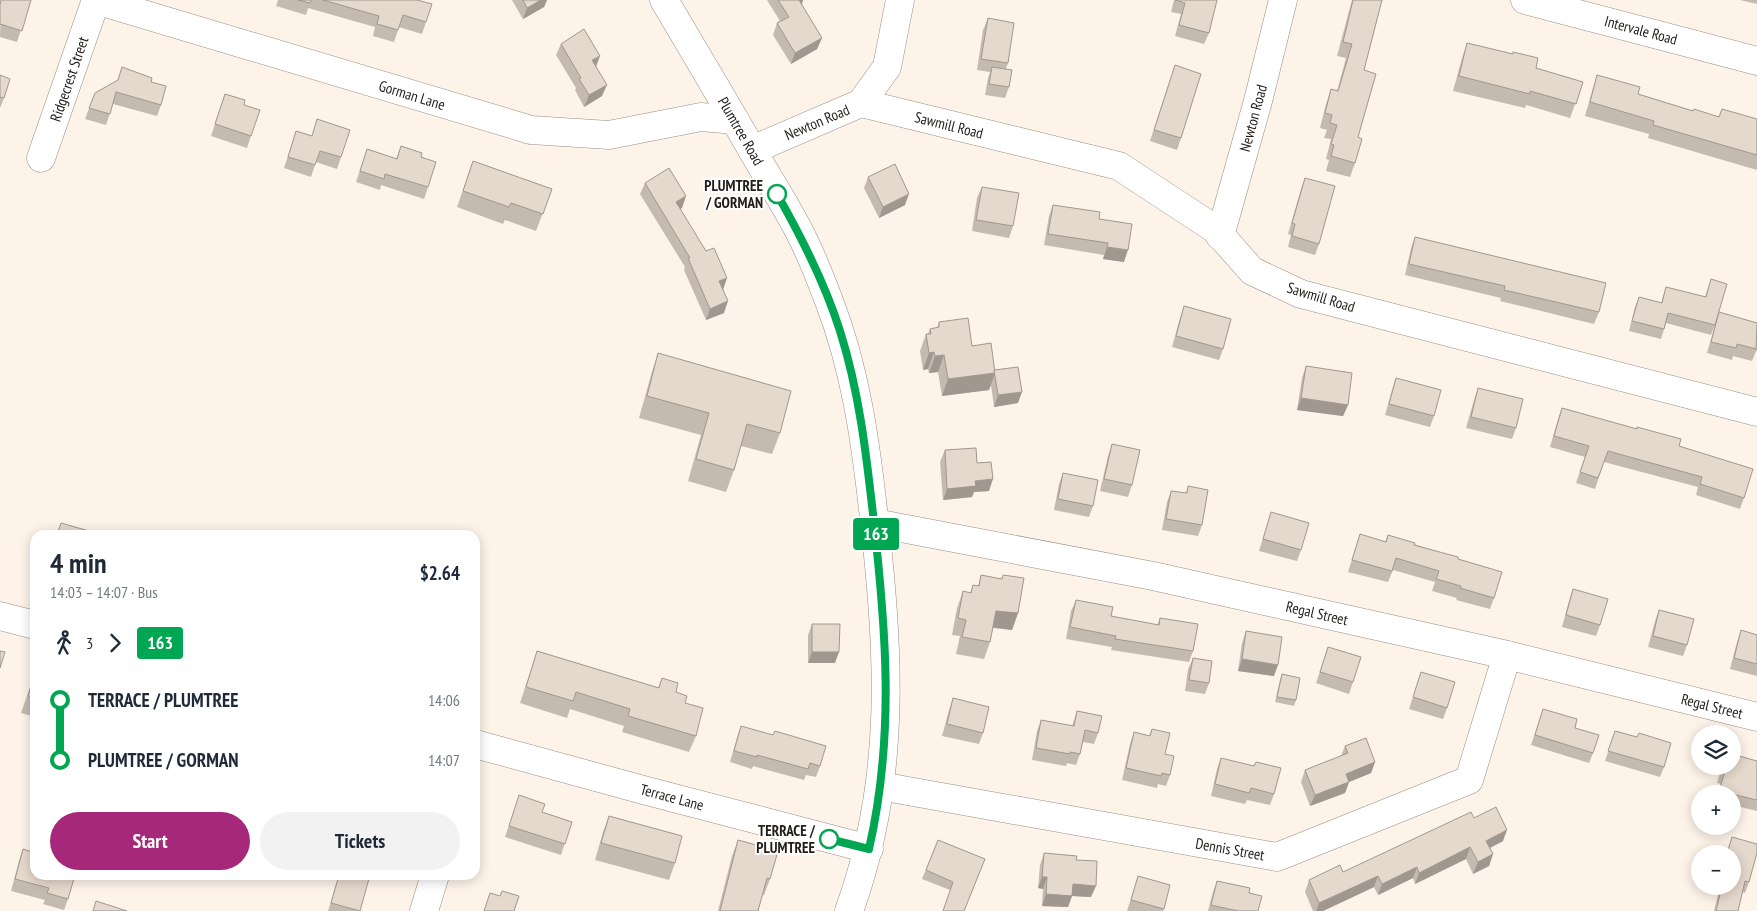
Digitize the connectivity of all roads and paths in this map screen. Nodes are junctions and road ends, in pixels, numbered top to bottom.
1 (96, 0) edge
2 (664, 0) edge
3 (900, 0) edge
4 (1283, 0) edge
5 (1525, 0) edge
6 (1757, 61) edge
7 (861, 103) junction
8 (735, 120) junction
9 (752, 150) junction
10 (41, 158) dead end
11 (1220, 236) junction
12 (1757, 412) edge
13 (874, 523) junction
14 (0, 616) edge
15 (30, 625) edge
16 (1507, 655) junction
17 (1757, 717) edge
18 (480, 745) edge
19 (880, 786) junction
20 (869, 849) junction
21 (433, 880) edge
22 (424, 911) edge
23 (849, 911) edge

1 - 8 street, Gorman Lane
1 - 10 street, Ridgecrest Street
2 - 8 street, Plumtree Road
3 - 7 street, Newton Road
4 - 11 street, Newton Road
5 - 6 street, Intervale Road
7 - 9 street, Newton Road
7 - 11 street, Sawmill Road
8 - 9 street, Plumtree Road
9 - 13 street, Plumtree Road
11 - 12 street, Sawmill Road
13 - 16 street, Regal Street
13 - 19 street, Plumtree Road
14 - 15 street
16 - 17 street, Regal Street
16 - 19 street, Dennis Street
18 - 20 street, Terrace Lane
19 - 20 street, Plumtree Road
20 - 23 street, Plumtree Road
21 - 22 street

